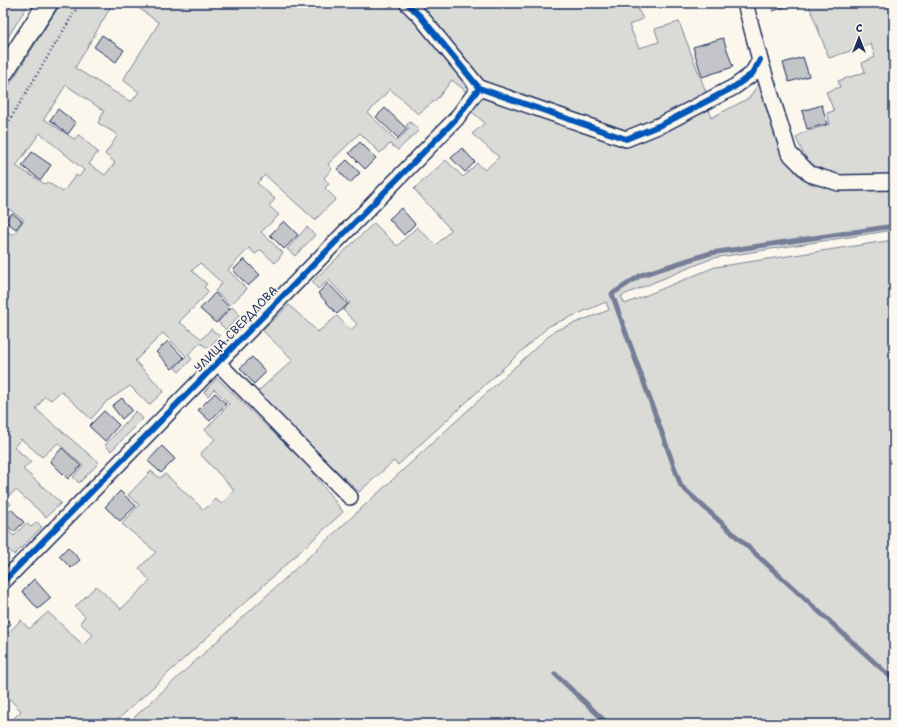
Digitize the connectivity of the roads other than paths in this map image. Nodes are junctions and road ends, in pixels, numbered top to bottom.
1 (48, 3) edge
2 (407, 3) edge
3 (745, 3) edge
4 (760, 60) junction
5 (3, 73) edge
6 (479, 88) junction
7 (894, 182) edge
8 (218, 363) junction
9 (350, 497) dead end
10 (3, 582) edge

1 - 5 main road
2 - 6 street
3 - 4 street
4 - 6 street
4 - 7 street
6 - 8 street, УЛИЦА СВЕРДЛОВА
8 - 9 street
8 - 10 street, УЛИЦА СВЕРДЛОВА

